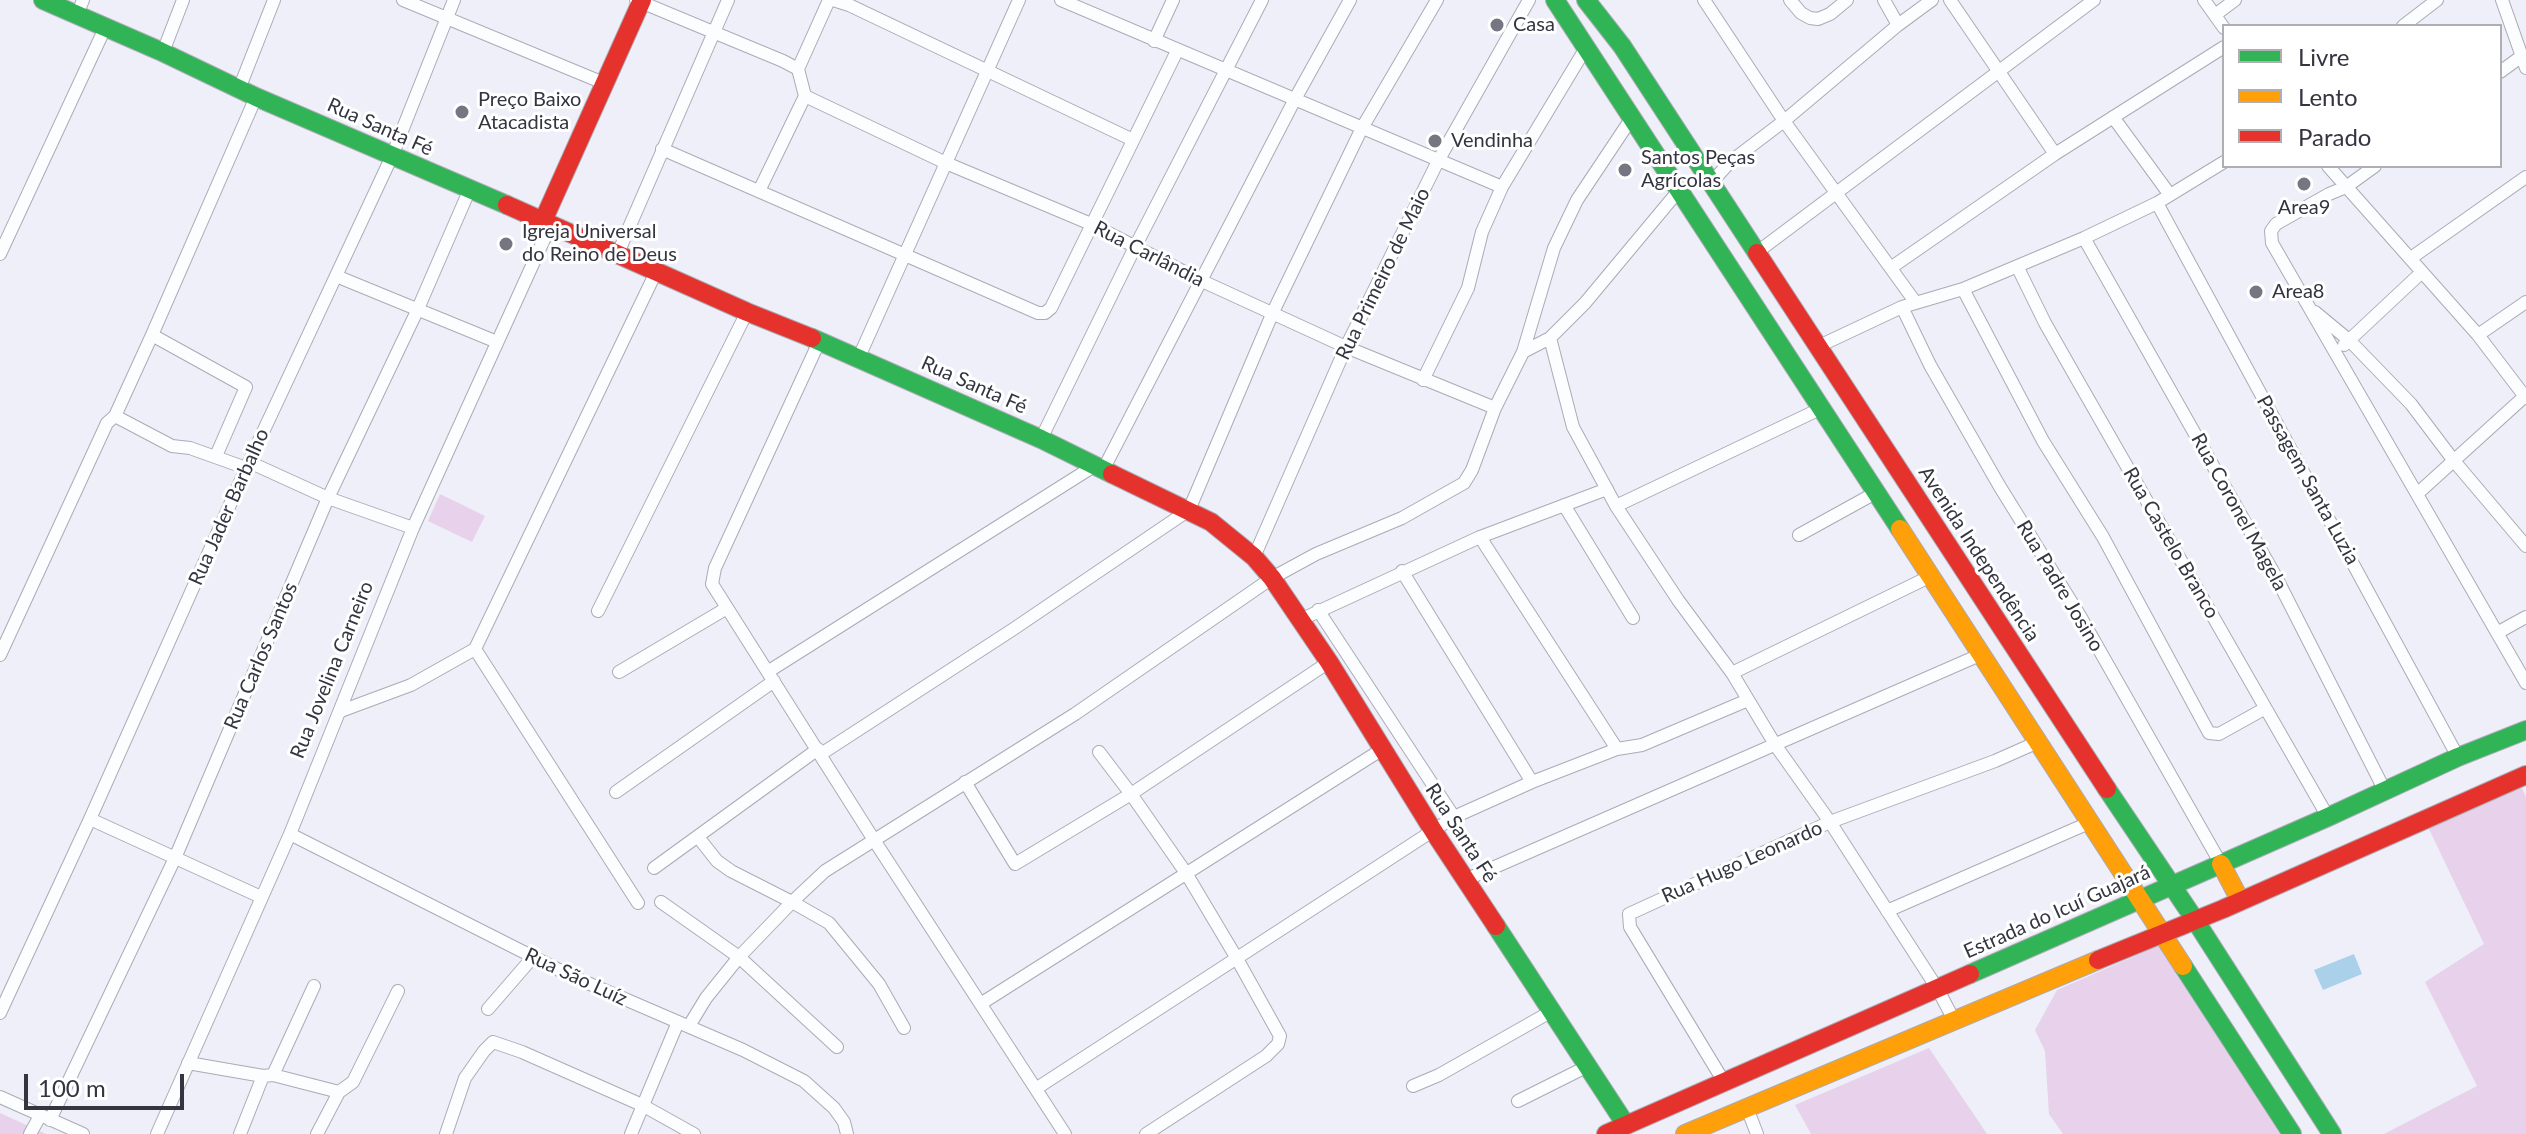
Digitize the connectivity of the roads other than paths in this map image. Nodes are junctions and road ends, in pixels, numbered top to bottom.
1 (43, 0) edge
2 (183, 0) edge
3 (274, 0) edge
4 (403, 0) edge
5 (454, 0) edge
6 (728, 0) edge
7 (831, 0) edge
8 (1019, 0) edge
9 (1062, 0) edge
10 (1173, 0) edge
11 (1262, 0) edge
12 (1350, 0) edge
13 (1437, 0) edge
14 (1529, 0) edge
15 (1555, 0) edge
16 (1586, 0) edge
17 (1704, 0) edge
18 (1790, 0) edge
19 (1847, 0) edge
20 (1884, 0) edge
21 (1932, 0) edge
22 (1950, 0) edge
23 (2094, 0) edge
24 (2204, 0) edge
25 (2235, 0) edge
26 (2437, 0) edge
27 (2502, 0) edge
28 (640, 1) edge
29 (850, 2) edge
30 (80, 8) edge
31 (2215, 15) junction
32 (446, 19) junction
33 (2406, 24) edge
34 (1898, 25) junction
35 (2222, 25) edge
36 (105, 28) junction
37 (713, 32) junction
38 (1154, 41) junction
39 (1587, 46) junction
40 (2222, 48) edge
41 (1177, 51) junction
42 (163, 52) junction
43 (2524, 62) edge
44 (798, 69) junction
45 (1224, 70) junction
46 (1998, 71) junction
47 (2502, 71) edge
48 (988, 72) junction
49 (606, 84) junction
50 (248, 93) junction
51 (805, 96) junction
52 (1295, 99) junction
53 (1633, 116) junction
54 (2113, 117) junction
55 (1784, 121) junction
56 (1363, 126) junction
57 (1133, 140) junction
58 (662, 149) junction
59 (2055, 154) junction
60 (392, 156) junction
61 (1438, 161) junction
62 (946, 163) junction
63 (2222, 163) edge
64 (2330, 168) edge
65 (2372, 168) edge
66 (2526, 177) edge
67 (1710, 184) junction
68 (1502, 187) junction
69 (2346, 187) junction
70 (1680, 189) junction
71 (469, 191) junction
72 (759, 191) junction
73 (1836, 193) junction
74 (2170, 195) junction
75 (2157, 203) junction
76 (547, 223) junction
77 (1091, 224) junction
78 (2084, 238) junction
79 (1135, 247) junction
80 (618, 253) junction
81 (905, 253) junction
82 (1756, 253) junction
83 (0, 254) edge
84 (2411, 258) junction
85 (1892, 267) junction
86 (2018, 268) junction
87 (657, 270) junction
88 (2422, 272) junction
89 (336, 276) junction
90 (1202, 281) junction
91 (1963, 289) junction
92 (2526, 302) edge
93 (1916, 303) junction
94 (1902, 307) junction
95 (2310, 308) junction
96 (417, 311) junction
97 (747, 312) junction
98 (1273, 312) junction
99 (152, 335) junction
100 (2478, 335) junction
101 (1550, 338) junction
102 (2350, 341) junction
103 (497, 342) junction
104 (819, 342) junction
105 (1346, 347) junction
106 (1817, 347) junction
107 (1523, 352) junction
108 (2335, 352) junction
109 (859, 357) junction
110 (1423, 380) junction
111 (2525, 398) edge
112 (1495, 408) junction
113 (1822, 408) junction
114 (115, 416) junction
115 (1041, 439) junction
116 (216, 456) junction
117 (2454, 461) junction
118 (247, 465) junction
119 (1099, 468) junction
120 (1607, 489) junction
121 (1877, 492) junction
122 (2417, 494) junction
123 (328, 498) junction
124 (1564, 505) junction
125 (1616, 506) junction
126 (1189, 510) junction
127 (413, 528) junction
128 (1799, 535) dead end
129 (1480, 537) junction
130 (2526, 546) edge
131 (1254, 557) junction
132 (1402, 571) junction
133 (1931, 576) junction
134 (1272, 578) junction
135 (727, 608) junction
136 (1318, 610) junction
137 (598, 611) dead end
138 (2526, 617) edge
139 (1633, 618) dead end
140 (1300, 620) junction
141 (2497, 633) junction
142 (475, 649) junction
143 (1982, 654) junction
144 (0, 655) edge
145 (1329, 662) junction
146 (619, 672) dead end
147 (1732, 673) junction
148 (772, 676) junction
149 (2526, 683) edge
150 (2044, 695) junction
151 (1748, 700) junction
152 (2017, 708) junction
153 (2264, 709) junction
154 (341, 711) junction
155 (2526, 730) edge
156 (2038, 742) junction
157 (1776, 746) junction
158 (1617, 749) junction
159 (1381, 750) junction
160 (819, 752) junction
161 (1099, 752) dead end
162 (2458, 757) junction
163 (2526, 775) edge
164 (965, 782) junction
165 (1532, 782) junction
166 (2385, 791) junction
167 (616, 792) dead end
168 (1131, 794) junction
169 (1454, 817) junction
170 (2328, 817) junction
171 (90, 819) junction
172 (1830, 822) junction
173 (2091, 822) junction
174 (1434, 832) junction
175 (290, 834) junction
176 (698, 837) junction
177 (874, 840) junction
178 (175, 858) junction
179 (2221, 864) junction
180 (654, 868) dead end
181 (1186, 873) junction
182 (1465, 880) junction
183 (2171, 886) junction
184 (261, 897) junction
185 (2141, 899) junction
186 (2240, 900) junction
187 (661, 902) dead end
188 (792, 902) junction
189 (638, 903) dead end
190 (1887, 911) junction
191 (2195, 920) junction
192 (2163, 933) junction
193 (533, 957) junction
194 (739, 957) junction
195 (1236, 957) junction
196 (314, 986) dead end
197 (1937, 988) junction
198 (398, 991) dead end
199 (982, 1003) junction
200 (488, 1009) dead end
201 (1552, 1011) junction
202 (0, 1013) edge
203 (1954, 1020) junction
204 (683, 1024) junction
205 (904, 1028) dead end
206 (837, 1047) dead end
207 (188, 1063) junction
208 (1588, 1066) junction
209 (268, 1076) junction
210 (1724, 1082) junction
211 (1413, 1086) dead end
212 (1037, 1088) junction
213 (339, 1092) junction
214 (0, 1097) edge
215 (1518, 1101) dead end
216 (642, 1105) junction
217 (1747, 1108) junction
218 (45, 1118) junction
219 (1626, 1125) junction
220 (2327, 1126) edge
221 (2288, 1128) edge
222 (30, 1134) edge
223 (83, 1134) edge
224 (157, 1134) edge
225 (240, 1134) edge
226 (317, 1134) edge
227 (446, 1134) edge
228 (631, 1134) edge
229 (694, 1134) edge
230 (847, 1134) edge
231 (1065, 1134) edge
232 (1146, 1134) edge
233 (1606, 1134) edge
234 (1685, 1134) edge
235 (1757, 1134) edge

1 - 30 main road, Rua Santa Fé
2 - 42 street
3 - 50 street
4 - 32 street
5 - 32 street, Rua Jader Barbalho
6 - 37 street
7 - 29 street
7 - 44 street
8 - 48 street
9 - 38 street
10 - 38 street
11 - 45 street
12 - 52 street
13 - 56 street
14 - 61 street, Rua Primeiro de Maio
15 - 39 main road
16 - 67 main road, Avenida Independência
17 - 55 street
18 - 19 street
20 - 34 street
21 - 34 street
22 - 46 street
23 - 46 street
24 - 31 street
25 - 31 street
26 - 33 street
27 - 43 street
28 - 37 street
28 - 49 main road, Rua Jovelina Carneiro
29 - 48 street
30 - 36 main road, Rua Santa Fé
31 - 35 street
32 - 49 street
32 - 60 street, Rua Jader Barbalho
34 - 55 street
36 - 42 main road, Rua Santa Fé
36 - 83 street
37 - 44 street
37 - 58 street
38 - 41 street
39 - 53 main road
39 - 68 street
40 - 54 street
41 - 45 street
41 - 57 street
42 - 50 main road, Rua Santa Fé
43 - 47 street
44 - 51 street
45 - 52 street
45 - 79 street
46 - 59 street
46 - 73 street
48 - 57 street
48 - 62 street
49 - 76 main road, Rua Jovelina Carneiro
50 - 60 main road, Rua Santa Fé
50 - 99 street
51 - 62 street, Rua Carlândia
51 - 72 street
52 - 56 street
52 - 90 street
53 - 70 main road
53 - 107 street
54 - 59 street
54 - 74 street
55 - 67 street
55 - 73 street
56 - 61 street
56 - 98 street
57 - 77 street
58 - 72 street
58 - 80 street
59 - 85 street
60 - 71 main road, Rua Santa Fé
60 - 89 street, Rua Jader Barbalho
61 - 68 street
61 - 105 street, Rua Primeiro de Maio
62 - 77 street, Rua Carlândia
62 - 81 street
63 - 74 street
64 - 69 street
65 - 69 street
66 - 84 street
67 - 82 main road, Avenida Independência
68 - 110 street
69 - 84 street
69 - 95 street
70 - 101 street
70 - 113 main road
71 - 76 main road, Rua Santa Fé
71 - 96 street, Rua Carlos Santos
72 - 81 street
73 - 82 street
73 - 85 street
74 - 75 street
75 - 78 street
75 - 162 street, Passagem Santa Luzia
76 - 80 main road, Rua Santa Fé
76 - 103 street, Rua Jovelina Carneiro
77 - 79 street, Rua Carlândia
77 - 81 street
78 - 86 street
78 - 166 street, Rua Coronel Magela
79 - 90 street, Rua Carlândia
79 - 115 street
80 - 87 main road, Rua Santa Fé
81 - 109 street
82 - 106 main road, Avenida Independência
84 - 88 street
85 - 93 street
86 - 91 street
86 - 153 street, Rua Castelo Branco
87 - 97 main road, Rua Santa Fé
87 - 142 street
88 - 100 street
88 - 102 street
89 - 96 street
89 - 118 street, Rua Jader Barbalho
90 - 98 street, Rua Carlândia
90 - 119 street
91 - 93 street
91 - 153 street
92 - 100 street
93 - 94 street
94 - 106 street
94 - 179 street, Rua Padre Josino
95 - 102 street
95 - 108 street
96 - 103 street
96 - 123 street, Rua Carlos Santos
97 - 104 main road, Rua Santa Fé
97 - 137 street
98 - 105 street, Rua Carlândia
98 - 126 street
99 - 114 street
99 - 116 street
100 - 111 street
101 - 107 street
101 - 120 street
102 - 108 street
102 - 117 street
103 - 127 street, Rua Jovelina Carneiro
104 - 109 main road, Rua Santa Fé
104 - 135 street
105 - 110 street, Rua Carlândia
105 - 131 street, Rua Primeiro de Maio
106 - 150 main road, Avenida Independência
107 - 112 street
108 - 122 street
109 - 115 main road, Rua Santa Fé
110 - 112 street, Rua Carlândia
111 - 117 street
112 - 134 street
113 - 121 main road
113 - 125 street
114 - 116 street
114 - 144 street
115 - 119 main road, Rua Santa Fé
116 - 118 street
117 - 122 street
117 - 130 street
118 - 123 street
118 - 171 street, Rua Jader Barbalho
119 - 126 main road, Rua Santa Fé
119 - 148 street
120 - 124 street
120 - 125 street
121 - 128 street
121 - 133 main road
122 - 141 street
123 - 127 street
123 - 178 street, Rua Carlos Santos
124 - 129 street
124 - 139 street
125 - 147 street
126 - 131 main road, Rua Santa Fé
126 - 160 street
127 - 154 street, Rua Jovelina Carneiro
129 - 132 street
129 - 158 street
131 - 134 main road, Rua Santa Fé
132 - 136 street
132 - 165 street
133 - 143 main road
133 - 147 street
134 - 140 main road, Rua Santa Fé
134 - 164 street
135 - 146 street
135 - 148 street
136 - 140 street
136 - 169 street
138 - 141 street
140 - 145 main road, Rua Santa Fé
141 - 149 street
142 - 154 street
142 - 189 street
143 - 152 main road
143 - 157 street
145 - 159 main road, Rua Santa Fé
145 - 168 street
147 - 151 street
148 - 160 street
148 - 167 street
150 - 152 main road
150 - 183 main road, Avenida Independência
151 - 157 street
151 - 158 street
152 - 156 main road
153 - 170 street, Rua Castelo Branco
154 - 175 street, Rua Jovelina Carneiro
155 - 162 main road, Estrada do Icuí Guajará
156 - 172 street, Rua Hugo Leonardo
156 - 173 main road
157 - 172 street
157 - 182 street
158 - 165 street
159 - 174 main road, Rua Santa Fé
159 - 181 street
160 - 176 street
160 - 177 street
161 - 168 street
162 - 166 main road, Estrada do Icuí Guajará
163 - 186 main road
164 - 168 street
164 - 177 street
165 - 169 street
166 - 170 main road, Estrada do Icuí Guajará
168 - 181 street
169 - 174 street
170 - 179 main road, Estrada do Icuí Guajará
171 - 178 street
171 - 202 street, Rua Jader Barbalho
172 - 190 street
172 - 210 street, Rua Hugo Leonardo
173 - 185 main road
173 - 190 street
174 - 182 main road, Rua Santa Fé
174 - 195 street
175 - 184 street, Rua Jovelina Carneiro
175 - 193 street, Rua São Luíz
176 - 180 street
176 - 188 street
177 - 188 street
177 - 199 street
178 - 184 street
178 - 218 street, Rua Carlos Santos
179 - 183 main road, Estrada do Icuí Guajará
179 - 186 main road
181 - 195 street
181 - 199 street
182 - 201 main road, Rua Santa Fé
183 - 185 main road, Estrada do Icuí Guajará
183 - 191 main road, Avenida Independência
184 - 207 street, Rua Jovelina Carneiro
185 - 192 main road
185 - 197 main road, Estrada do Icuí Guajará
186 - 191 main road
187 - 194 street
188 - 194 street
188 - 205 street
190 - 197 street
191 - 192 main road
191 - 220 main road, Avenida Independência
192 - 203 main road
192 - 221 main road
193 - 200 street
193 - 204 street, Rua São Luíz
194 - 204 street
194 - 206 street
195 - 212 street
195 - 232 street
196 - 209 street
197 - 203 street
197 - 210 main road, Estrada do Icuí Guajará
198 - 213 street
199 - 212 street
201 - 208 main road, Rua Santa Fé
201 - 211 street
203 - 217 main road
204 - 216 street
204 - 230 street, Rua São Luíz
207 - 209 street
207 - 224 street, Rua Jovelina Carneiro
208 - 215 street
208 - 219 main road, Rua Santa Fé
209 - 213 street
209 - 225 street
210 - 219 main road, Estrada do Icuí Guajará
212 - 231 street
213 - 226 street
214 - 218 street
216 - 227 street
216 - 228 street
216 - 229 street
217 - 234 main road
217 - 235 street
218 - 222 street, Rua Carlos Santos
218 - 223 street
219 - 233 main road, Estrada do Icuí Guajará
220 - 221 main road

